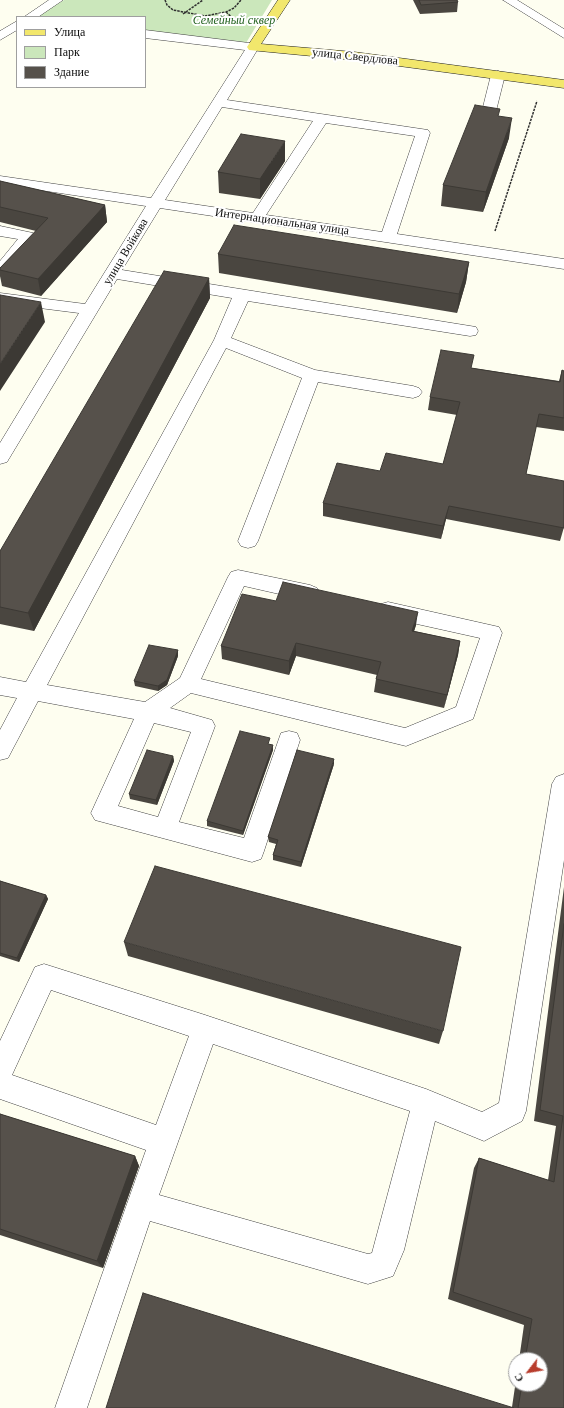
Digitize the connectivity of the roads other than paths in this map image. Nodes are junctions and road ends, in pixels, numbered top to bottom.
1 (57, 0) edge
2 (284, 0) edge
3 (509, 0) edge
4 (32, 16) edge
5 (16, 26) edge
6 (146, 34) edge
7 (564, 34) edge
8 (0, 36) edge
9 (253, 47) junction
10 (498, 75) junction
11 (564, 84) edge
12 (220, 103) junction
13 (488, 115) edge
14 (322, 118) junction
15 (0, 180) edge
16 (156, 203) junction
17 (257, 218) junction
18 (0, 231) edge
19 (388, 238) junction
20 (564, 264) edge
21 (0, 271) edge
22 (112, 273) junction
23 (242, 295) junction
24 (0, 298) edge
25 (91, 310) junction
26 (470, 331) dead end
27 (222, 340) junction
28 (312, 375) junction
29 (413, 392) dead end
30 (0, 458) edge
31 (248, 541) dead end
32 (330, 598) edge
33 (369, 606) edge
34 (188, 684) junction
35 (0, 686) edge
36 (30, 692) junction
37 (148, 712) junction
38 (290, 740) dead end
39 (0, 751) edge
40 (564, 784) edge
41 (165, 829) junction
42 (205, 1028) junction
43 (0, 1071) edge
44 (0, 1085) edge
45 (426, 1103) junction
46 (164, 1142) junction
47 (141, 1204) junction
48 (71, 1408) edge

1 - 4 street
2 - 9 main road
3 - 7 street
5 - 8 street
6 - 9 street, улица Свердлова
9 - 10 main road, улица Свердлова
9 - 12 street, улица Войкова
10 - 11 main road, улица Свердлова
10 - 13 street
12 - 14 street
12 - 16 street, улица Войкова
14 - 17 street
14 - 19 street
15 - 16 street, Интернациональная улица
16 - 17 street, Интернациональная улица
16 - 22 street, улица Войкова
17 - 19 street, Интернациональная улица
18 - 21 street
19 - 20 street, Интернациональная улица
22 - 23 street
22 - 25 street, улица Войкова
23 - 26 street
23 - 27 street
24 - 25 street
25 - 30 street, улица Войкова
27 - 28 street
27 - 36 street
28 - 29 street
28 - 31 street
32 - 34 street
33 - 34 street
34 - 37 street
35 - 36 street
36 - 37 street
36 - 39 street
37 - 41 street
37 - 41 street
38 - 41 street
40 - 45 street
42 - 43 street
42 - 45 street
42 - 46 street
44 - 46 street
45 - 47 street
46 - 47 street
47 - 48 street

